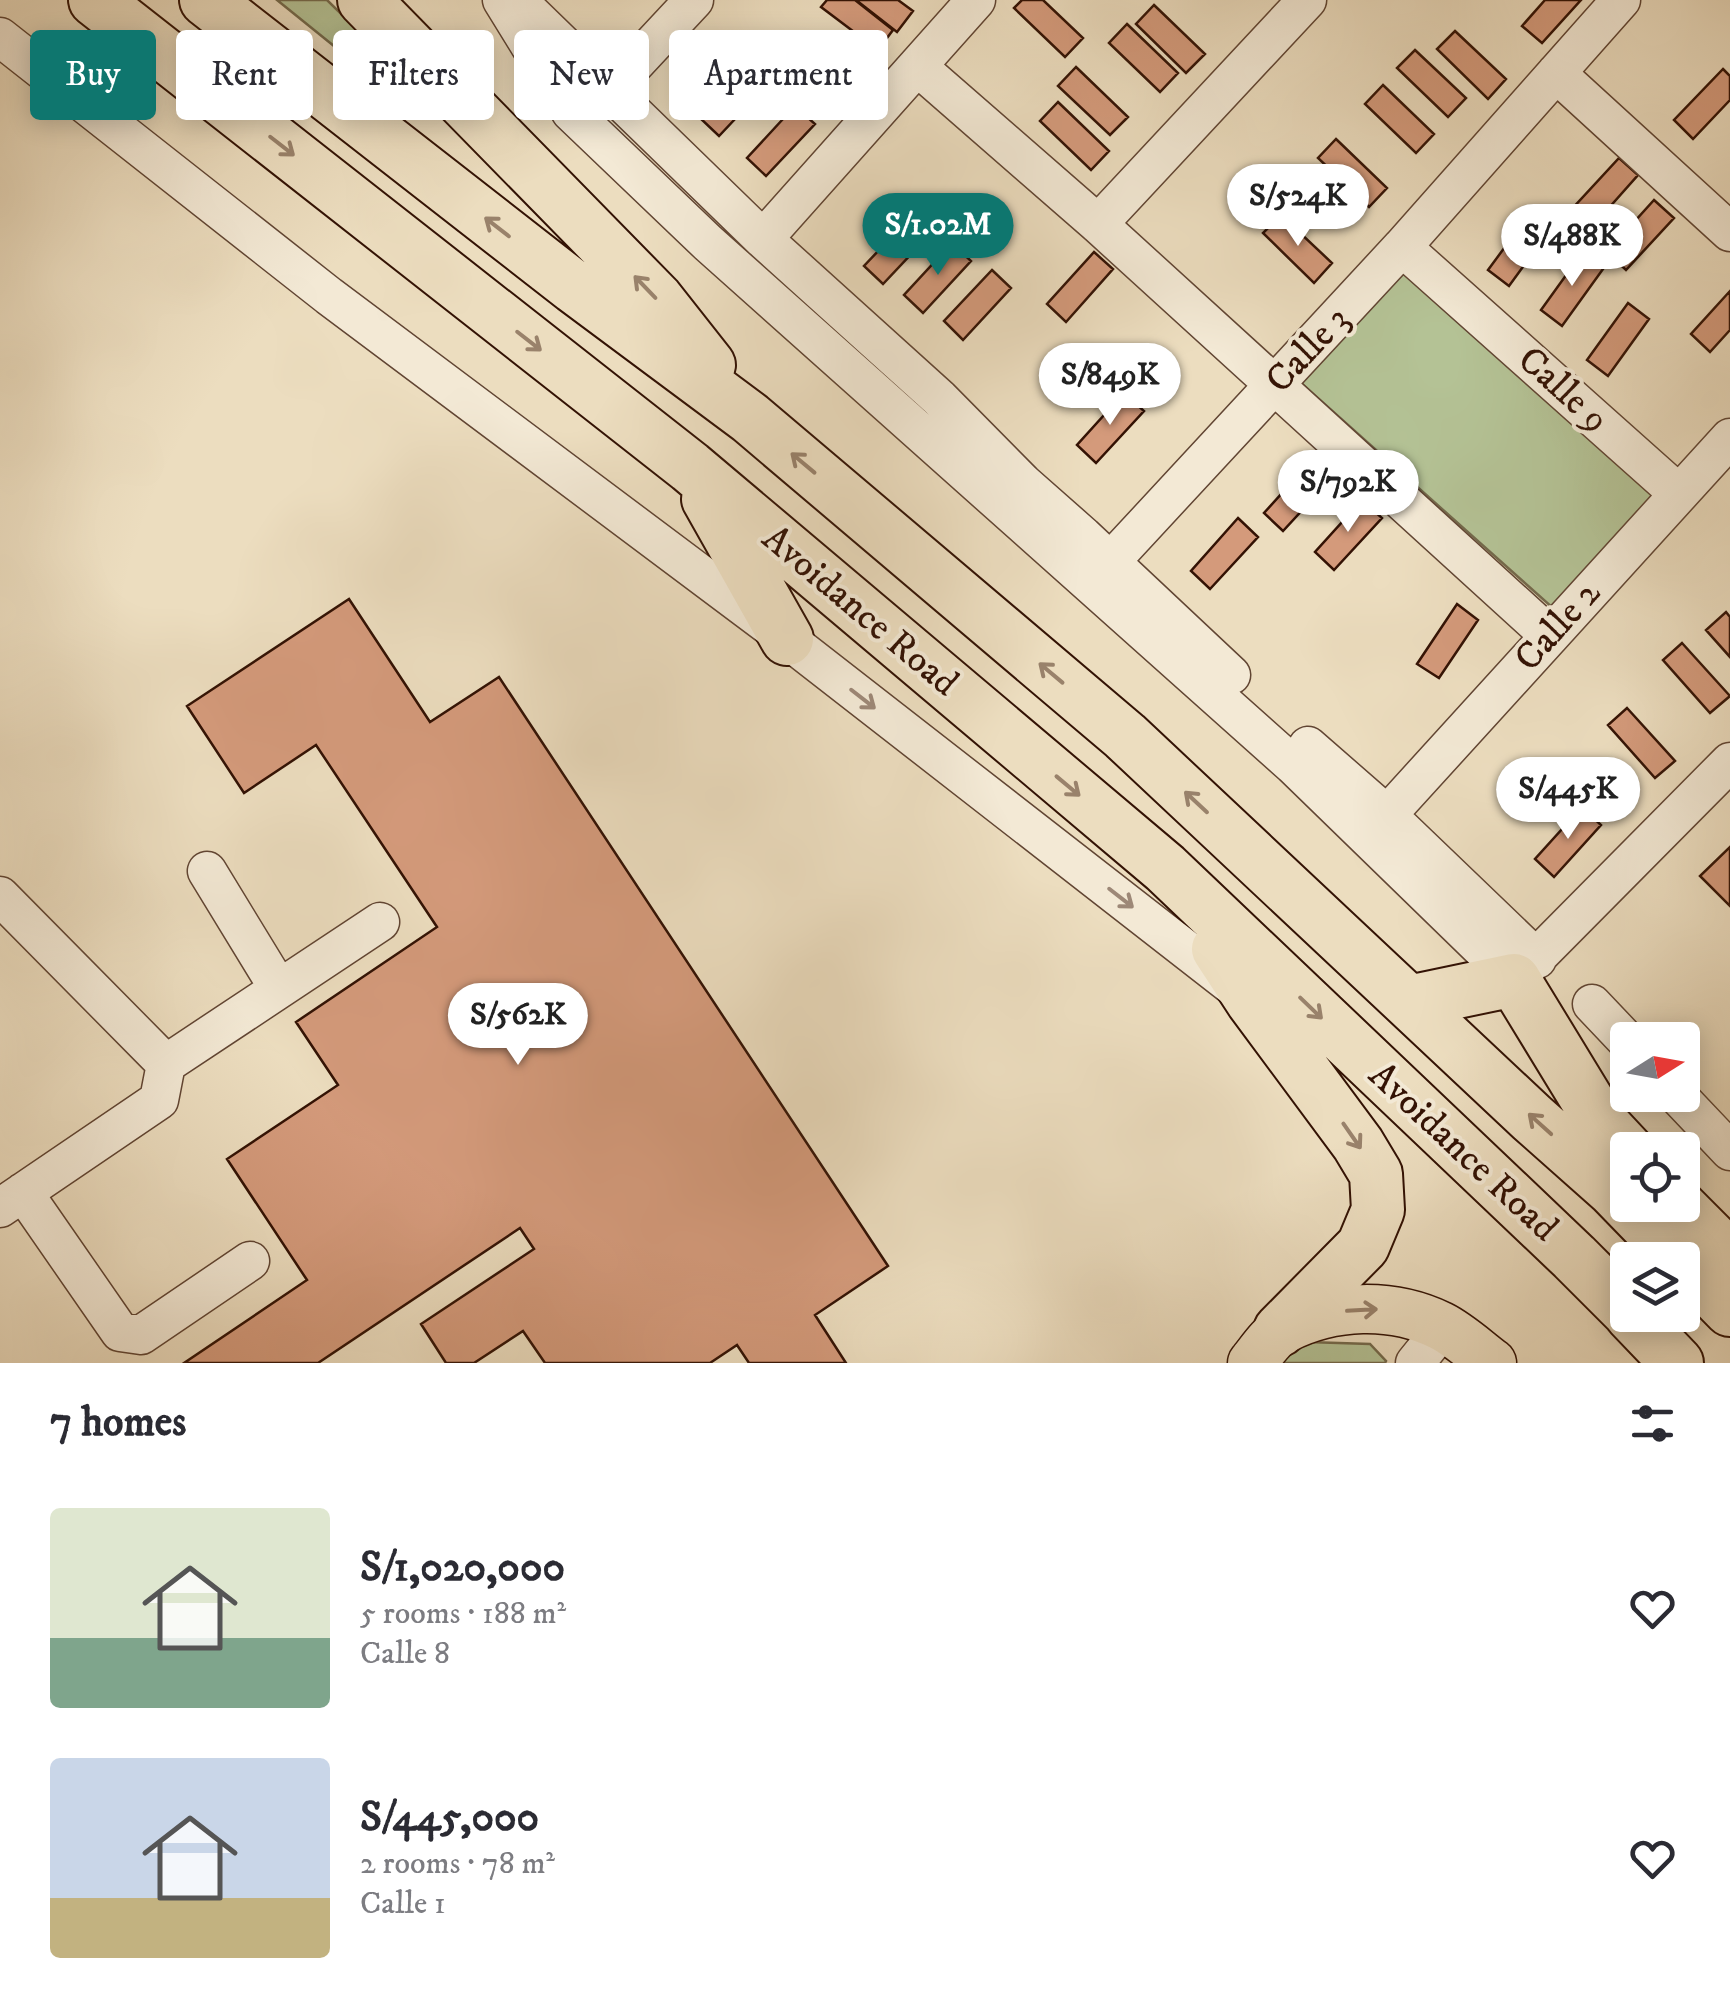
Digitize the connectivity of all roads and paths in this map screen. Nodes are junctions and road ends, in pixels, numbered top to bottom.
1 (95, 0) edge
2 (206, 0) edge
3 (364, 0) edge
4 (502, 0) edge
5 (517, 0) edge
6 (694, 0) edge
7 (976, 0) edge
8 (1307, 0) edge
9 (1621, 0) edge
10 (549, 30) edge
11 (0, 37) edge
12 (649, 48) edge
13 (918, 67) junction
14 (1556, 73) junction
15 (643, 120) edge
16 (1098, 224) junction
17 (1730, 232) edge
18 (764, 239) junction
19 (1402, 246) junction
20 (1274, 387) junction
21 (750, 418) junction
22 (1730, 438) edge
23 (690, 467) junction
24 (1679, 494) junction
25 (1110, 562) junction
26 (1550, 636) junction
27 (787, 639) junction
28 (1730, 762) edge
29 (1387, 815) junction
30 (1165, 868) junction
31 (207, 871) dead end
32 (0, 896) edge
33 (380, 922) dead end
34 (1525, 969) junction
35 (279, 989) junction
36 (1252, 1001) junction
37 (1409, 1002) junction
38 (1592, 1004) dead end
39 (1610, 1023) edge
40 (166, 1064) junction
41 (1693, 1112) edge
42 (1610, 1144) edge
43 (1730, 1152) edge
44 (1610, 1170) edge
45 (11, 1200) edge
46 (1671, 1222) edge
47 (1694, 1242) edge
48 (1700, 1253) edge
49 (250, 1261) dead end
50 (1610, 1293) edge
51 (1730, 1310) edge
52 (1647, 1332) edge
53 (1430, 1345) edge
54 (1266, 1346) edge
55 (1492, 1363) edge
56 (1677, 1363) edge

1 -> 23 highway, Avoidance Road
21 -> 2 highway, Avoidance Road
21 -> 3 highway
4 - 34 street
5 - 10 street
6 - 12 street
7 - 13 street
8 - 16 street
9 - 14 street, Calle 3
11 - 27 street
13 - 16 street
13 - 18 street
14 - 17 street
14 - 19 street, Calle 3
15 - 18 street
16 - 20 street
18 - 25 street
19 - 20 street, Calle 3
19 - 24 street, Calle 9
20 - 25 street, Calle 3
20 - 26 street
37 -> 21 highway, Avoidance Road
22 - 24 street, Calle 2
23 - 27 highway
23 -> 30 highway, Avoidance Road
24 - 26 street, Calle 2
25 - 29 street
26 - 29 street, Calle 2
27 -> 36 street
28 - 34 street
29 - 34 street
30 - 36 highway
30 -> 50 highway, Avoidance Road
31 - 35 street
32 - 40 street
33 - 35 street
34 - 37 highway
34 - 42 highway
35 - 40 street
36 -> 54 highway
44 -> 37 highway, Avoidance Road
38 - 39 street
40 - 45 street
41 - 43 street
45 - 49 street
46 - 47 highway, Avoidance Road
48 - 51 highway, Avoidance Road
52 - 56 highway, Avoidance Road
54 -> 53 main road
53 - 55 main road

